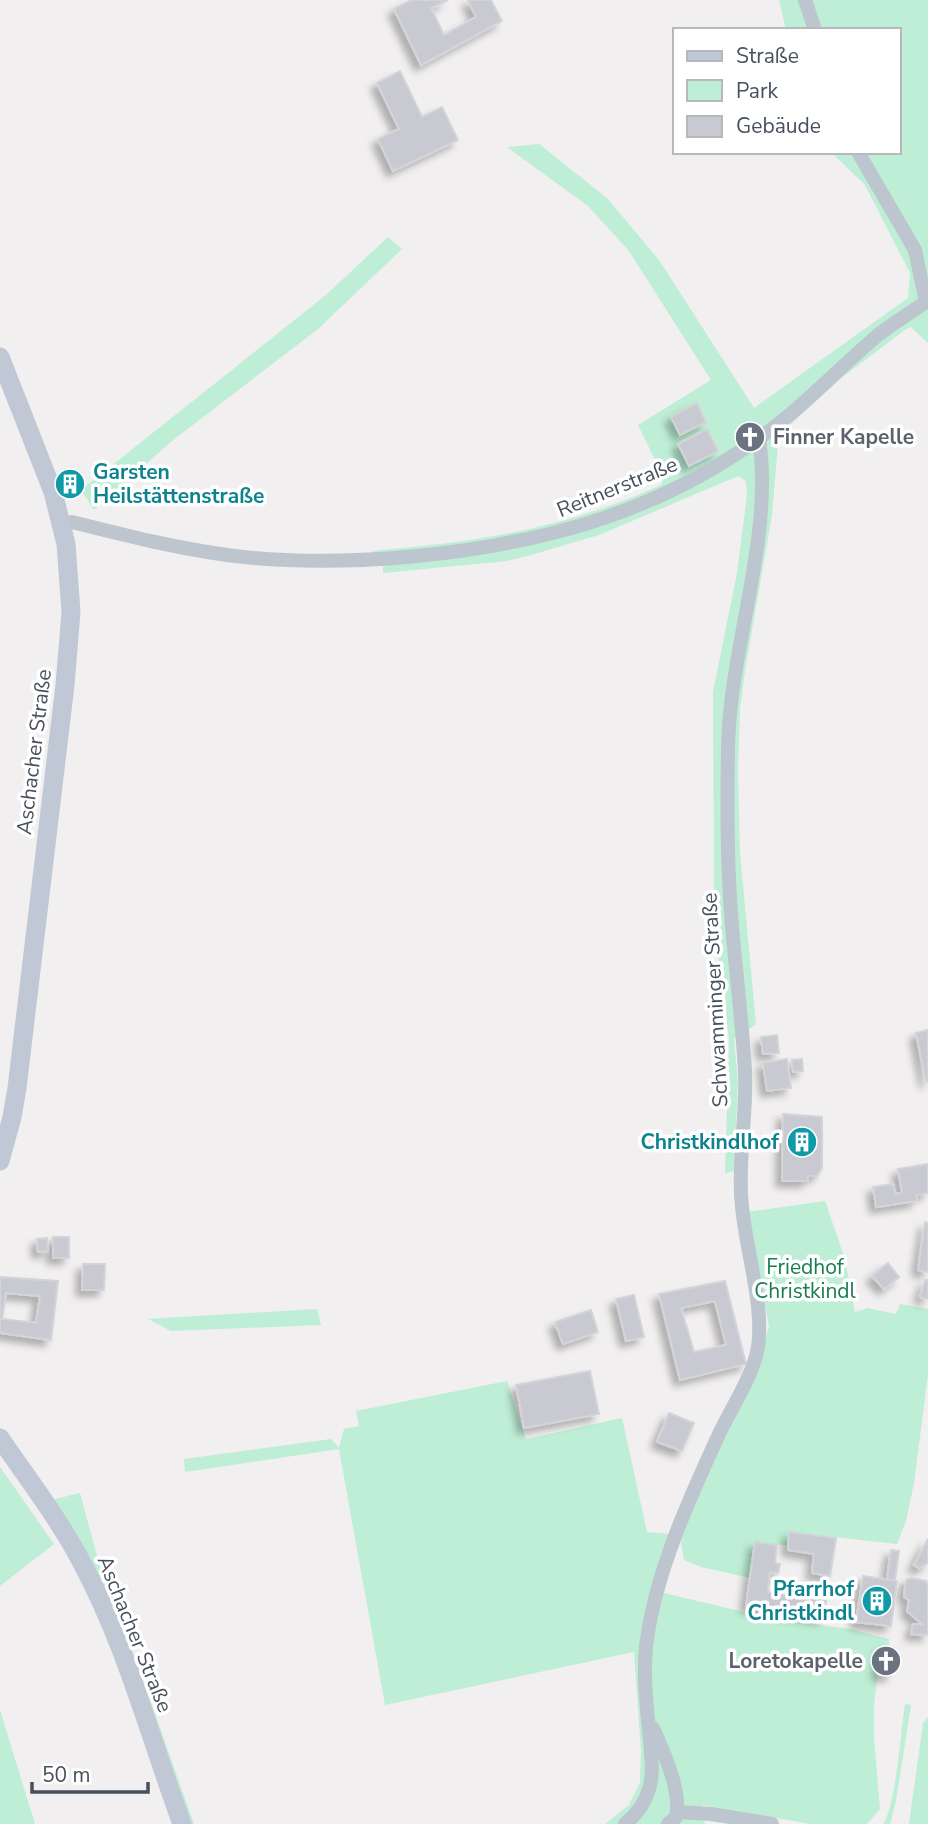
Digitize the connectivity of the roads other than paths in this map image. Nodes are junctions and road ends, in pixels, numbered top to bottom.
1 (805, 0) edge
2 (814, 28) edge
3 (860, 154) edge
4 (0, 358) edge
5 (759, 439) junction
6 (62, 524) junction
7 (0, 1161) edge
8 (0, 1438) edge
9 (648, 1717) junction
10 (677, 1812) junction
11 (182, 1824) edge
12 (625, 1824) edge
13 (668, 1824) edge
14 (772, 1824) edge

1 - 2 street
3 - 5 street, Reitnerstraße
4 - 6 street, Aschacher Straße
5 - 6 street, Reitnerstraße
5 - 9 street, Schwamminger Straße
6 - 7 street, Aschacher Straße
8 - 11 street, Aschacher Straße
9 - 10 street
9 - 12 street, Schwamminger Straße
10 - 13 street
10 - 14 street

